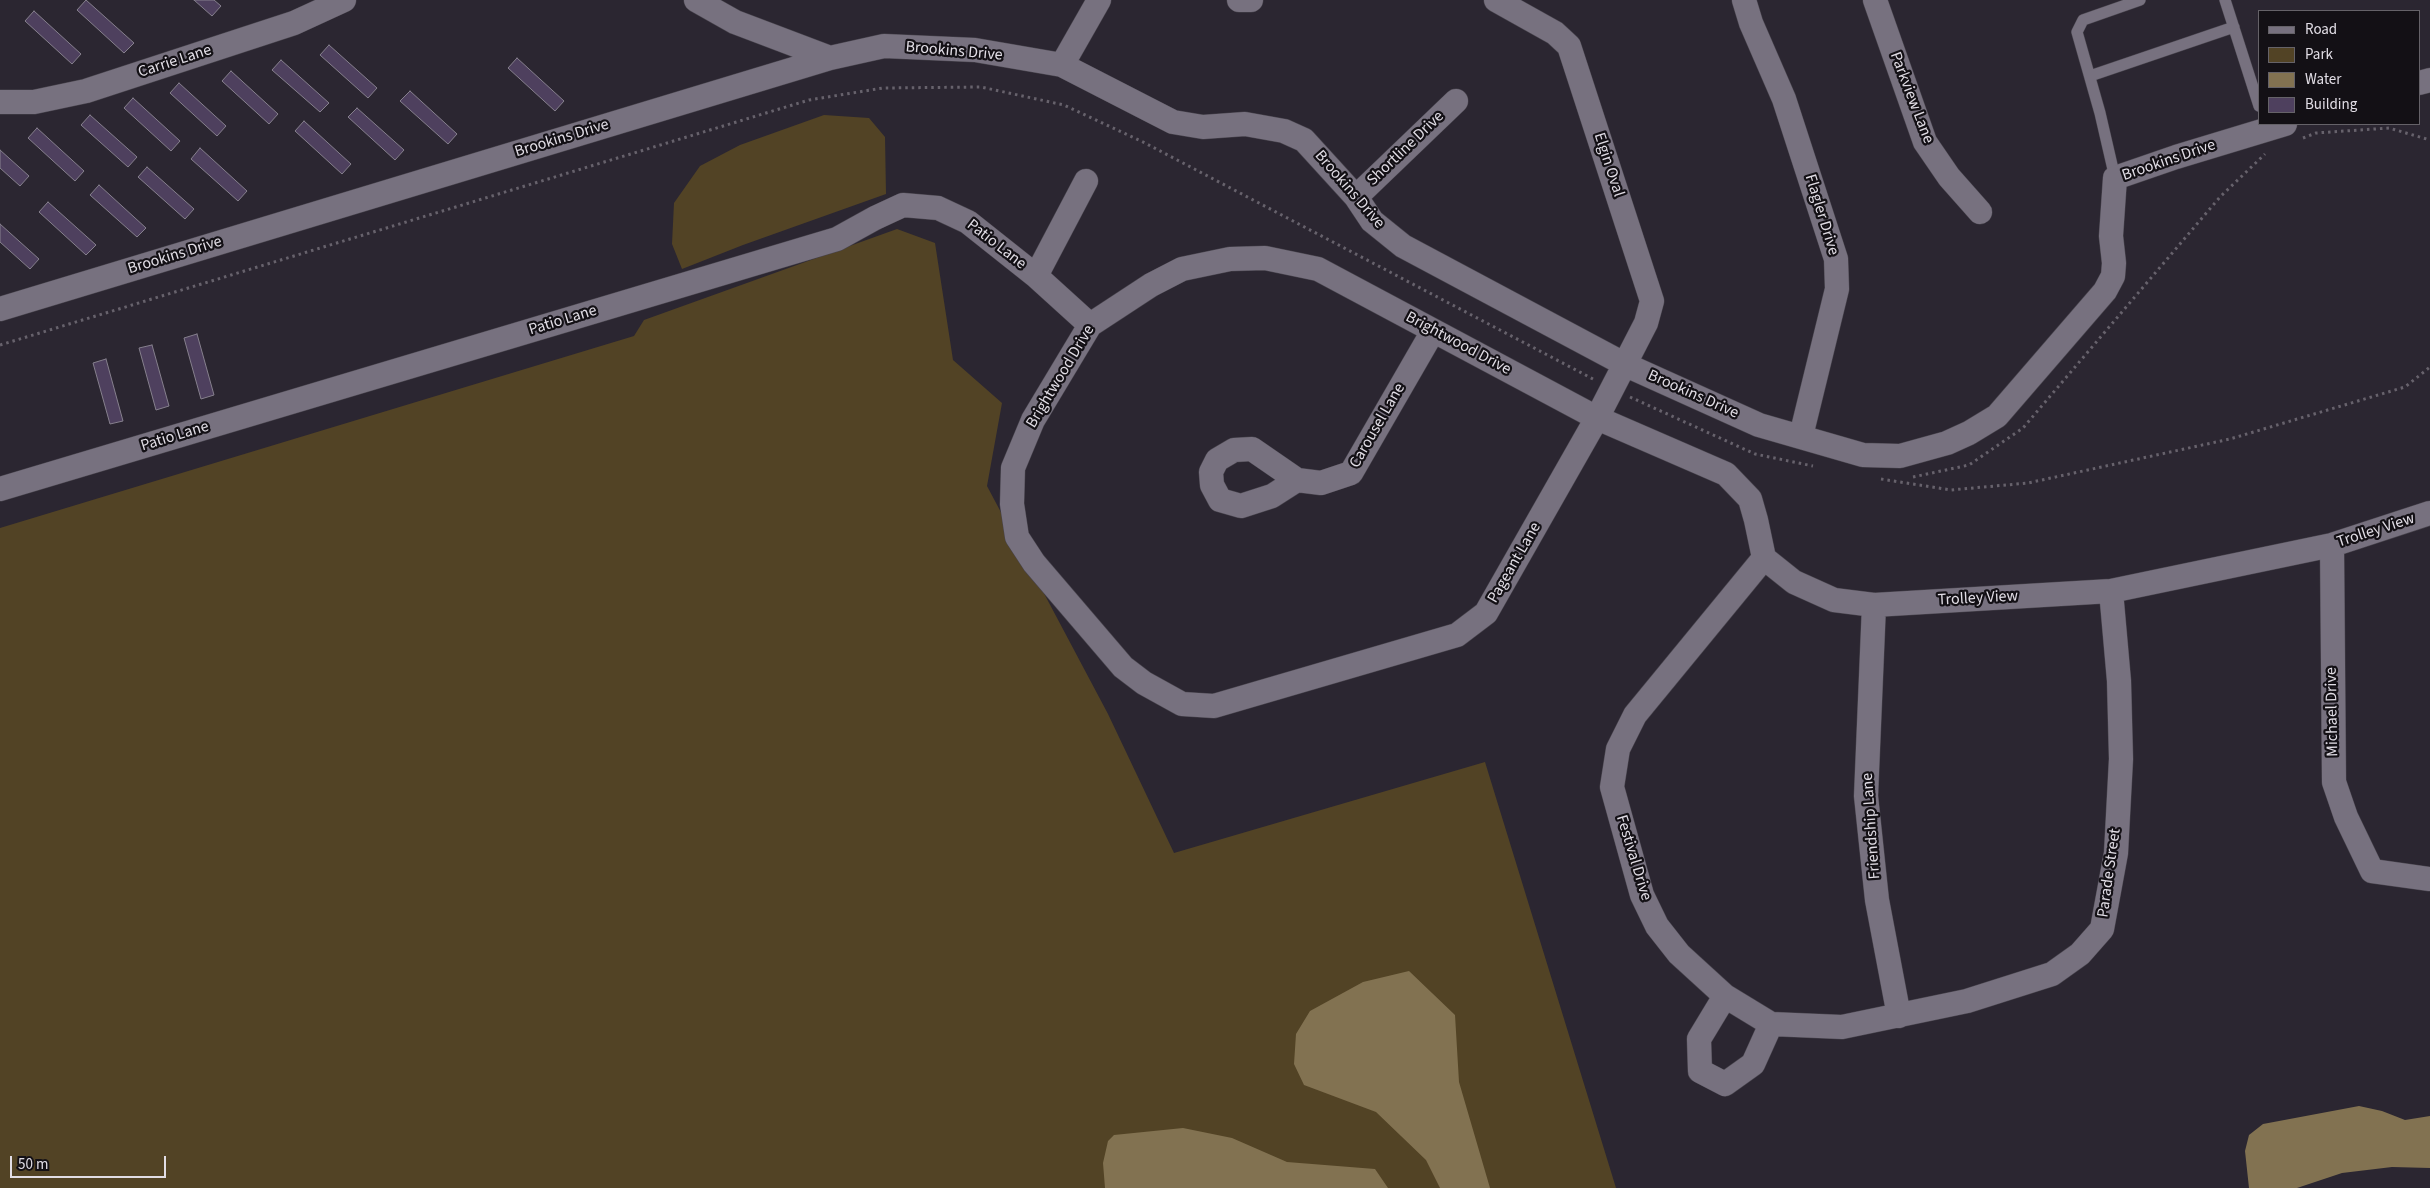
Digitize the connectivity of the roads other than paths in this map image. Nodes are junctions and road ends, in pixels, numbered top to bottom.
1 (696, 0) edge
2 (1100, 0) edge
3 (1239, 0) edge
4 (1251, 0) edge
5 (1496, 0) edge
6 (1744, 0) edge
7 (1875, 0) edge
8 (2140, 0) edge
9 (2225, 0) edge
10 (339, 1) edge
11 (2234, 27) junction
12 (830, 58) junction
13 (1062, 65) junction
14 (2090, 76) junction
15 (1456, 101) dead end
16 (0, 102) edge
17 (2258, 103) edge
18 (2278, 133) edge
19 (2115, 178) junction
20 (1086, 181) dead end
21 (1356, 197) junction
22 (1980, 212) dead end
23 (1036, 276) junction
24 (0, 309) edge
25 (1090, 325) junction
26 (1433, 331) junction
27 (1626, 365) junction
28 (1597, 418) junction
29 (1801, 436) junction
30 (1297, 480) dead end
31 (0, 489) edge
32 (2430, 514) edge
33 (2332, 545) junction
34 (1764, 558) junction
35 (2110, 591) junction
36 (1874, 605) junction
37 (1214, 706) joint
38 (2430, 879) edge
39 (1725, 996) junction
40 (1899, 1016) junction
41 (1771, 1024) junction

1 - 12 street
2 - 13 street
3 - 4 street
5 - 27 street, Elgin Oval
6 - 29 street, Flagler Drive
7 - 22 street, Parkview Lane
8 - 14 lane
9 - 11 lane
10 - 16 street, Carrie Lane
11 - 14 lane
11 - 17 lane
12 - 13 street, Brookins Drive
12 - 24 street, Brookins Drive
13 - 21 street, Brookins Drive
14 - 19 lane
15 - 21 street, Shortline Drive
18 - 19 street, Brookins Drive
19 - 29 street, Brookins Drive
20 - 23 street
21 - 27 street, Brookins Drive
23 - 25 street, Patio Lane
23 - 31 street, Patio Lane
25 - 26 street, Brightwood Drive
25 - 37 street, Brightwood Drive
26 - 28 street, Brightwood Drive
26 - 30 street, Carousel Lane
27 - 28 street, Pageant Lane
27 - 29 street, Brookins Drive
28 - 34 street
28 - 37 street, Pageant Lane
32 - 33 street, Trolley View
33 - 35 street, Trolley View
33 - 38 street, Michael Drive
34 - 36 street, Trolley View
34 - 39 street, Festival Drive
35 - 36 street, Trolley View
35 - 40 street, Parade Street
36 - 40 street, Friendship Lane
39 - 41 street, Festival Drive
39 - 41 street
40 - 41 street, Festival Drive

